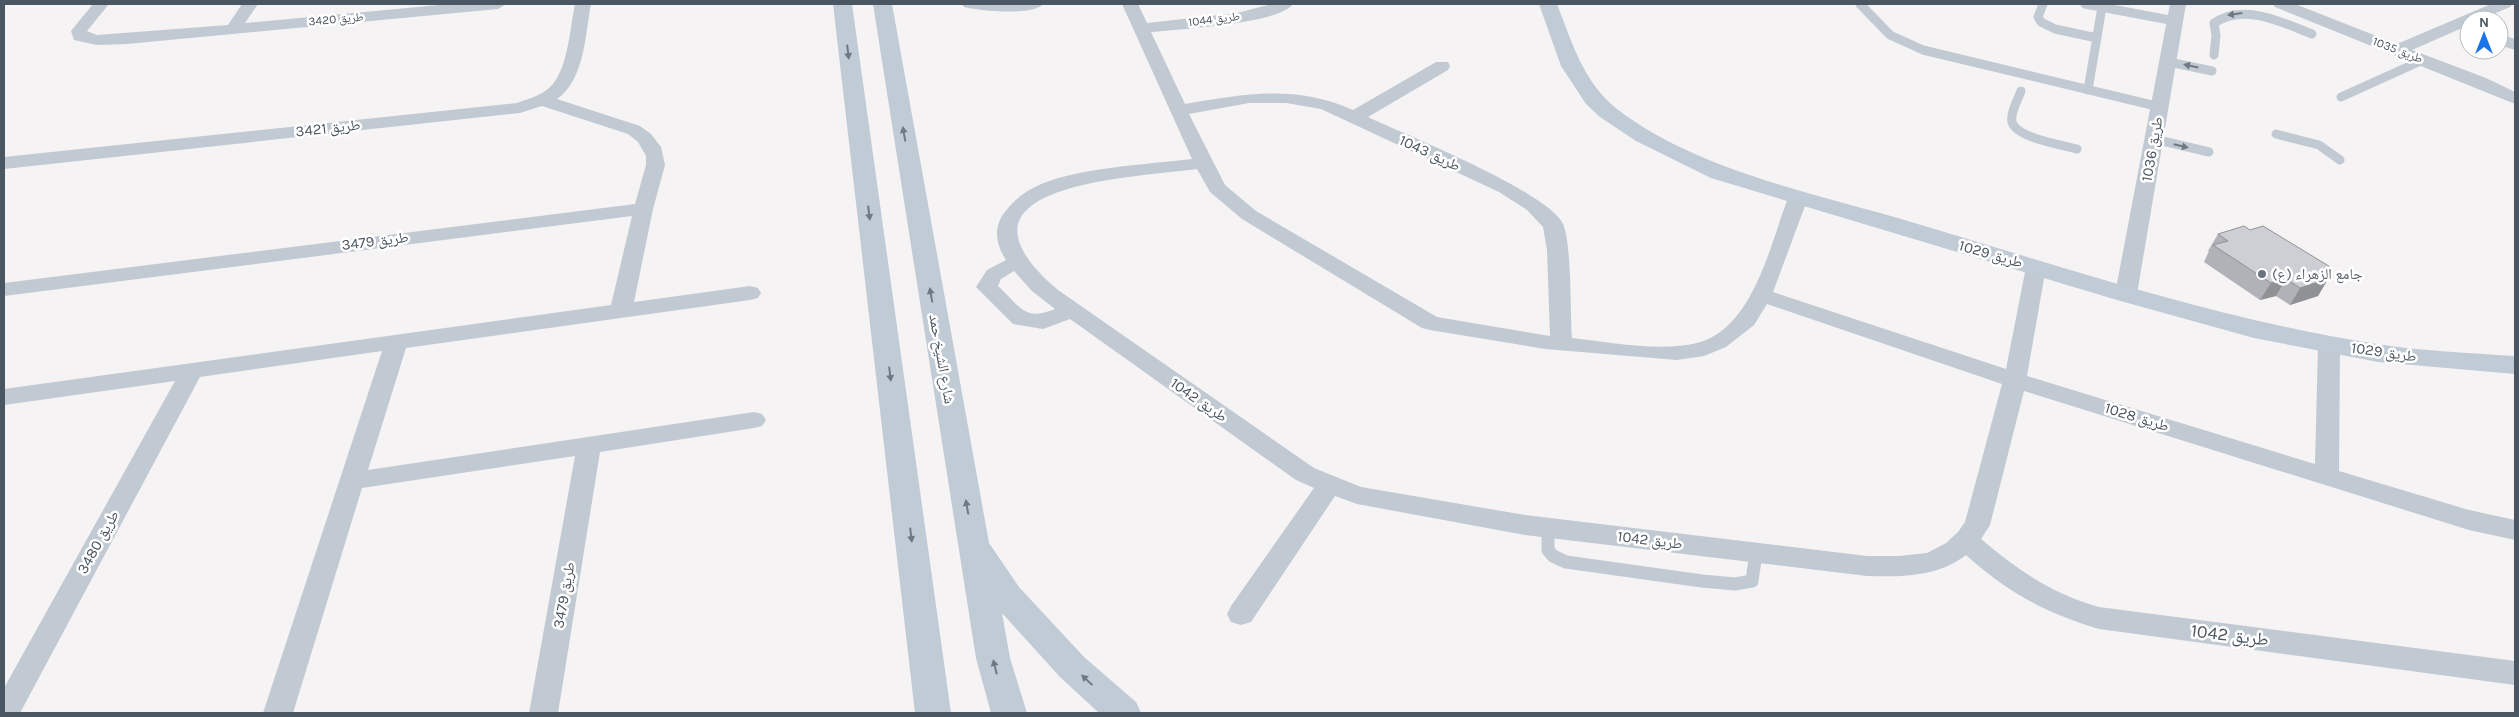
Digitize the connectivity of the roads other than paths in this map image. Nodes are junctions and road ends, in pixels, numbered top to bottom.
1 (101, 4) edge
2 (250, 4) edge
3 (498, 4) edge
4 (582, 4) edge
5 (842, 4) edge
6 (882, 4) edge
7 (970, 4) edge
8 (1035, 4) edge
9 (1130, 4) edge
10 (1285, 4) edge
11 (1548, 4) edge
12 (1860, 4) edge
13 (2043, 4) edge
14 (2085, 4) edge
15 (2286, 6) edge
16 (2102, 7) junction
17 (2177, 12) edge
18 (2270, 17) junction
19 (234, 28) junction
20 (1142, 28) junction
21 (2459, 28) edge
22 (2312, 34) dead end
23 (2097, 38) junction
24 (2397, 50) junction
25 (2214, 55) dead end
26 (2423, 60) junction
27 (2170, 62) junction
28 (1442, 66) dead end
29 (2212, 71) dead end
30 (2088, 90) junction
31 (2021, 91) dead end
32 (2341, 97) dead end
33 (2515, 99) edge
34 (542, 100) junction
35 (2160, 107) junction
36 (1180, 110) junction
37 (1353, 118) junction
38 (2276, 134) dead end
39 (2154, 139) junction
40 (2077, 149) dead end
41 (2209, 152) dead end
42 (2340, 160) dead end
43 (4, 163) edge
44 (1203, 163) junction
45 (1798, 198) junction
46 (643, 209) junction
47 (1017, 262) junction
48 (2036, 267) junction
49 (4, 289) edge
50 (750, 293) dead end
51 (2126, 294) junction
52 (1761, 295) junction
53 (1072, 310) junction
54 (621, 311) junction
55 (396, 344) junction
56 (1561, 344) junction
57 (2329, 344) junction
58 (2515, 365) edge
59 (192, 371) junction
60 (2015, 380) junction
61 (4, 397) edge
62 (754, 420) dead end
63 (589, 446) junction
64 (2327, 475) junction
65 (352, 481) junction
66 (1329, 486) junction
67 (1548, 528) junction
68 (2515, 530) edge
69 (972, 540) junction
70 (1967, 541) junction
71 (1756, 553) junction
72 (1241, 614) dead end
73 (2515, 673) edge
74 (5, 713) edge
75 (278, 713) edge
76 (544, 713) edge
77 (933, 713) edge
78 (1009, 713) edge
79 (1122, 713) edge

1 - 19 street, طريق 3420
2 - 19 street
3 - 19 street, طريق 3420
4 - 34 street, طريق 3421
5 -> 77 main road
69 -> 6 main road, شارع الشيخ حمد
7 - 8 street
9 - 20 street
10 - 20 street, طريق 1044
11 - 45 main road, طريق 1029
12 - 30 lane
13 - 23 lane
14 - 16 lane
15 - 18 lane
15 - 24 street, طريق 1035
16 - 17 lane
16 - 23 lane
17 - 27 street, طريق 1036
18 - 22 lane
18 -> 25 lane
20 - 36 street
21 - 24 street
23 - 30 lane
24 - 26 street, طريق 1035
26 - 32 lane
26 - 33 street, طريق 1035
29 -> 27 lane
27 - 35 street, طريق 1036
28 - 37 street
30 - 35 lane
31 - 40 lane
34 - 43 street, طريق 3421
34 - 46 street
35 - 39 street, طريق 1036
36 - 37 street, طريق 1043
36 - 44 street
37 - 56 street, طريق 1043
38 - 42 lane
39 -> 41 lane
39 - 51 street, طريق 1036
44 - 47 street, طريق 1042
44 - 56 street
45 - 48 main road, طريق 1029
45 - 52 street
46 - 49 street, طريق 3479
46 - 54 street
47 - 53 street, طريق 1042
47 - 53 street
48 - 51 main road, طريق 1029
48 - 60 street, طريق 1042
50 - 54 street
51 - 57 main road, طريق 1029
52 - 56 street
52 - 60 street, طريق 1028
53 - 66 street, طريق 1042
54 - 55 street
55 - 59 street
55 - 65 street
57 - 58 main road, طريق 1029
57 - 64 street
59 - 61 street
59 - 74 street, طريق 3480
60 - 64 street, طريق 1028
60 - 70 street, طريق 1042
62 - 63 street
63 - 65 street
63 - 76 street, طريق 3479
64 - 68 street, طريق 1028
65 - 75 street
66 - 67 street, طريق 1042
66 - 72 street
67 - 71 street, طريق 1042
67 - 71 lane
78 -> 69 main road, شارع الشيخ حمد
79 -> 69 main road
70 - 71 street, طريق 1042
70 - 73 street, طريق 1042

